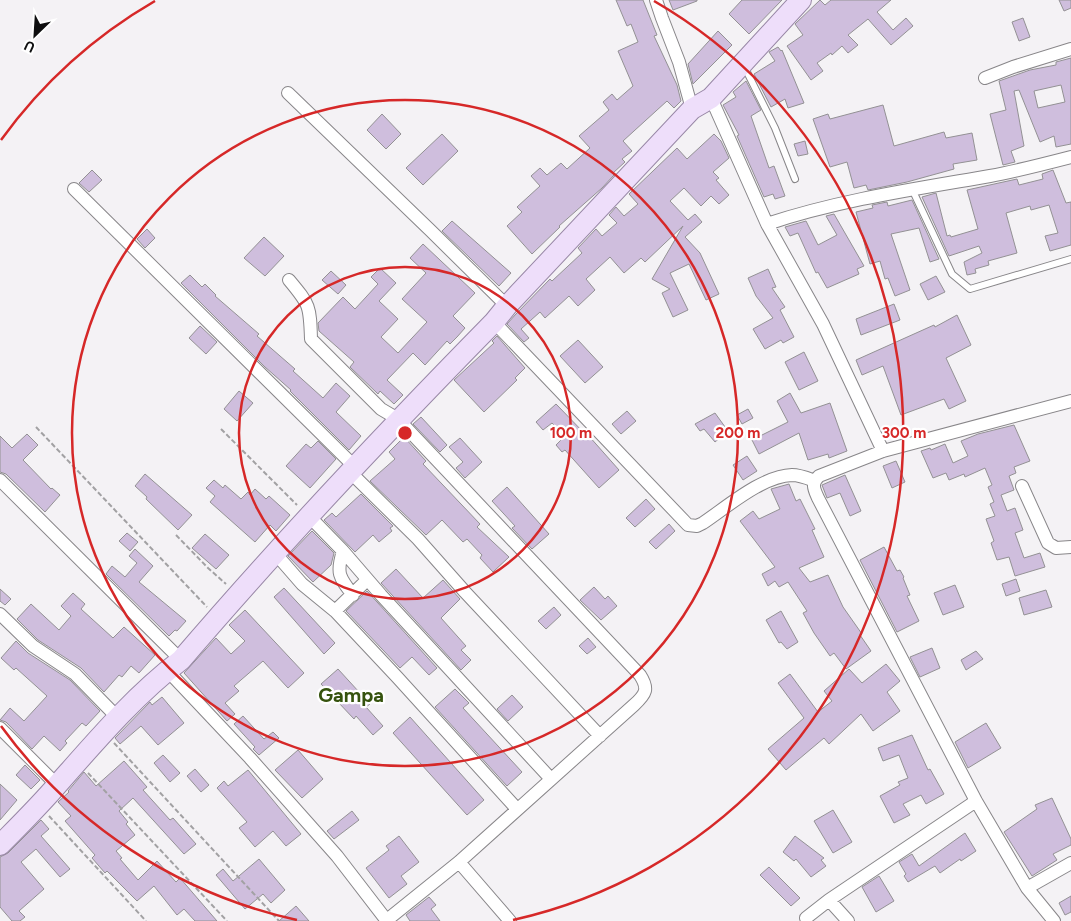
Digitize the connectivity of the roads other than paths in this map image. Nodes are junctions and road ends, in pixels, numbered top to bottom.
1 (656, 0) edge
2 (801, 0) edge
3 (1071, 49) edge
4 (743, 63) junction
5 (985, 78) dead end
6 (288, 93) dead end
7 (711, 98) junction
8 (692, 109) junction
9 (1070, 158) edge
10 (795, 179) dead end
11 (74, 189) dead end
12 (912, 189) junction
13 (767, 224) junction
14 (1071, 259) edge
15 (289, 280) dead end
16 (506, 306) junction
17 (494, 322) junction
18 (1071, 401) edge
19 (398, 419) junction
20 (883, 451) junction
21 (351, 469) junction
22 (0, 480) edge
23 (815, 481) junction
24 (1022, 486) dead end
25 (308, 515) junction
26 (1071, 547) edge
27 (343, 551) junction
28 (275, 553) junction
29 (367, 580) junction
30 (352, 595) junction
31 (335, 611) junction
32 (0, 614) edge
33 (174, 665) junction
34 (118, 718) junction
35 (0, 728) edge
36 (600, 736) junction
37 (550, 779) junction
38 (57, 785) junction
39 (976, 801) junction
40 (517, 809) junction
41 (0, 845) edge
42 (459, 862) junction
43 (1071, 863) edge
44 (1027, 888) junction
45 (829, 900) junction
46 (806, 918) dead end
47 (387, 921) edge
48 (510, 921) edge
49 (848, 921) edge
50 (1054, 921) edge

1 - 8 street
2 - 4 main road
3 - 5 street
4 - 7 main road
4 - 10 lane
6 - 16 street
7 - 8 main road
7 - 13 street
8 - 16 main road
9 - 12 street
11 - 21 street
12 - 13 street
12 - 14 lane
13 - 20 street
15 - 19 street
16 - 17 main road
17 - 19 main road
17 - 23 street
18 - 20 street
19 - 21 main road
19 - 36 street
20 - 23 street
21 - 25 main road
21 - 36 street
22 - 33 street
23 - 39 street
24 - 26 street
25 - 27 street
25 - 28 main road
27 - 29 street
27 - 30 street
28 - 31 street
28 - 33 main road
29 - 30 street
29 - 37 street
30 - 31 street
31 - 40 street
32 - 34 street
33 - 34 main road
33 - 47 street
34 - 38 main road
35 - 38 street
36 - 37 street
37 - 40 street
38 - 41 main road
39 - 44 street
39 - 45 street
40 - 42 street
42 - 47 street
42 - 48 street
43 - 44 street
44 - 50 street
45 - 46 street
45 - 49 street

